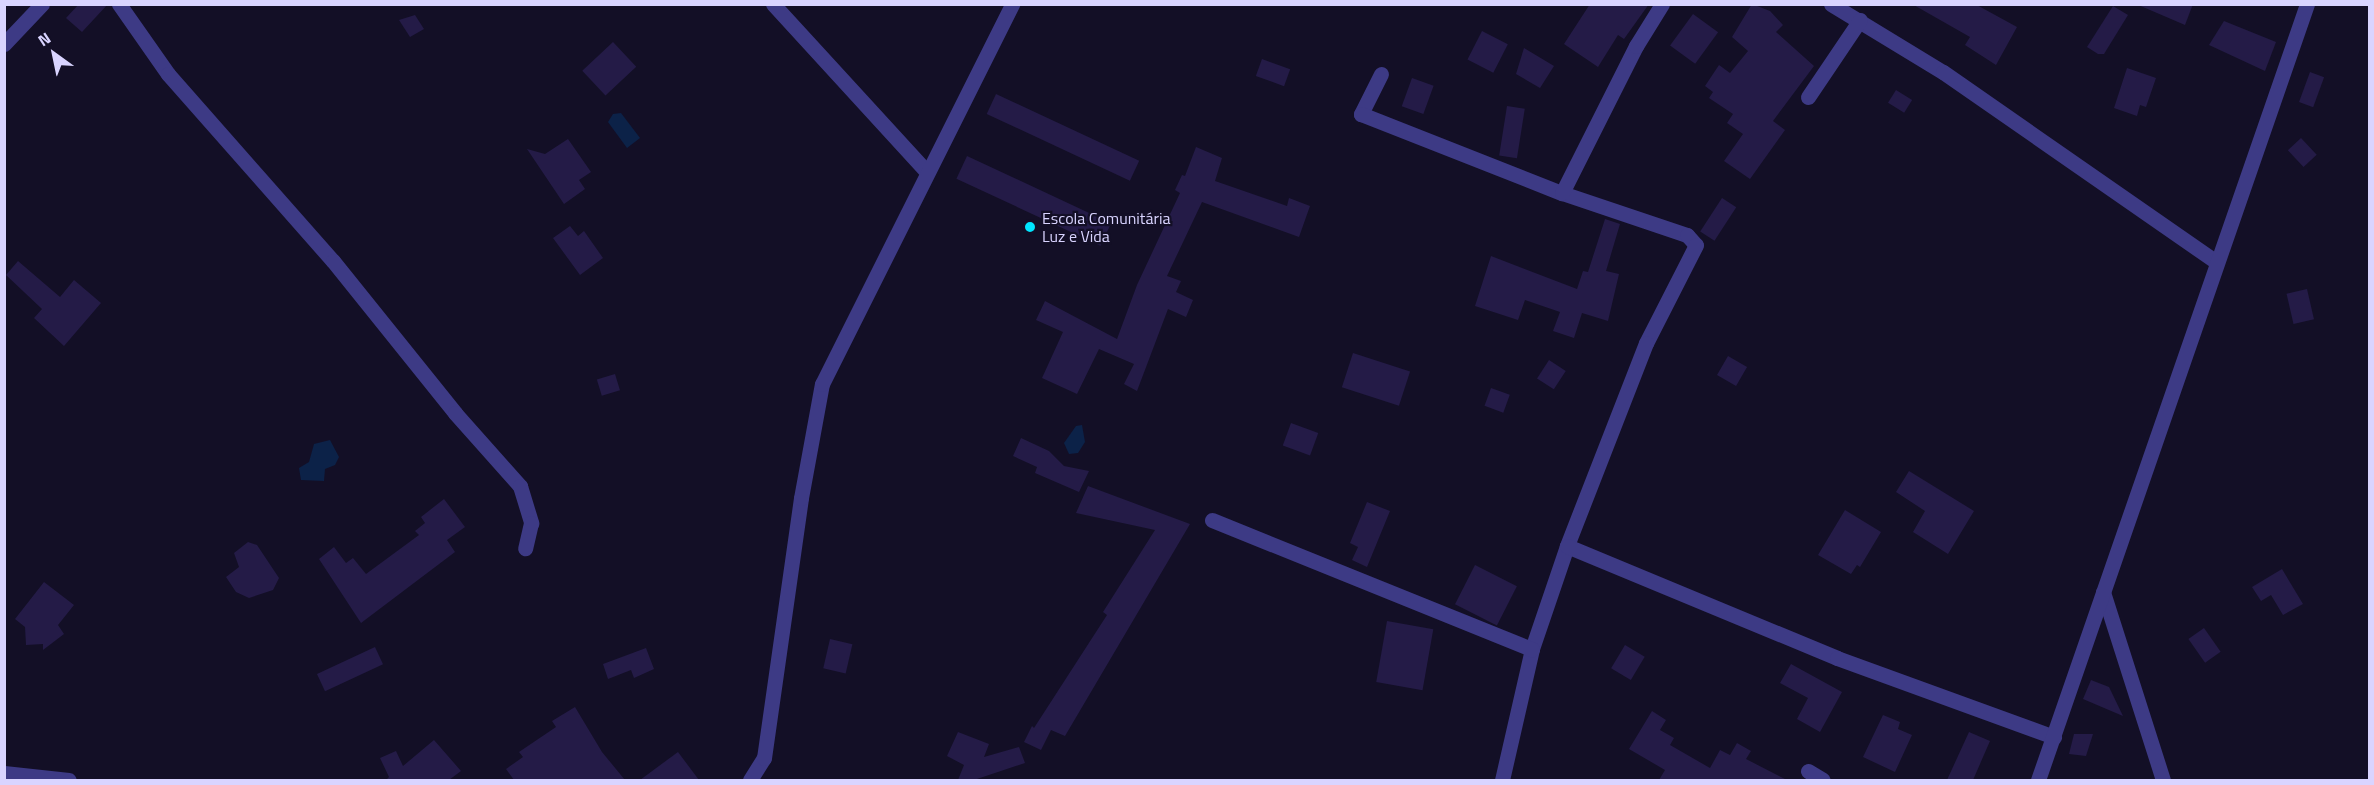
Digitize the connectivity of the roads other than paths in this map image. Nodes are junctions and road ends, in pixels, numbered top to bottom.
1 (42, 4) edge
2 (119, 4) edge
3 (773, 4) edge
4 (1012, 4) edge
5 (1662, 4) edge
6 (1832, 4) edge
7 (2307, 4) edge
8 (1860, 20) junction
9 (4, 44) edge
10 (1381, 74) dead end
11 (1808, 97) dead end
12 (926, 171) junction
13 (1562, 193) junction
14 (2215, 261) junction
15 (1212, 520) dead end
16 (1567, 546) junction
17 (525, 548) dead end
18 (2103, 592) junction
19 (1532, 649) junction
20 (2054, 737) junction
21 (1808, 771) dead end
22 (4, 772) edge
23 (69, 780) edge
24 (750, 780) edge
25 (1502, 780) edge
26 (1823, 780) edge
27 (2038, 780) edge
28 (2163, 780) edge

1 - 9 street
2 - 17 street
3 - 12 street
4 - 12 street
5 - 13 street
6 - 8 street
7 - 14 street
8 - 11 street
8 - 14 street
10 - 13 street
12 - 24 street
13 - 16 street
14 - 18 street
15 - 19 street
16 - 19 street
16 - 20 street
18 - 20 street
18 - 28 street
19 - 25 street
20 - 27 street
21 - 26 street
22 - 23 street

